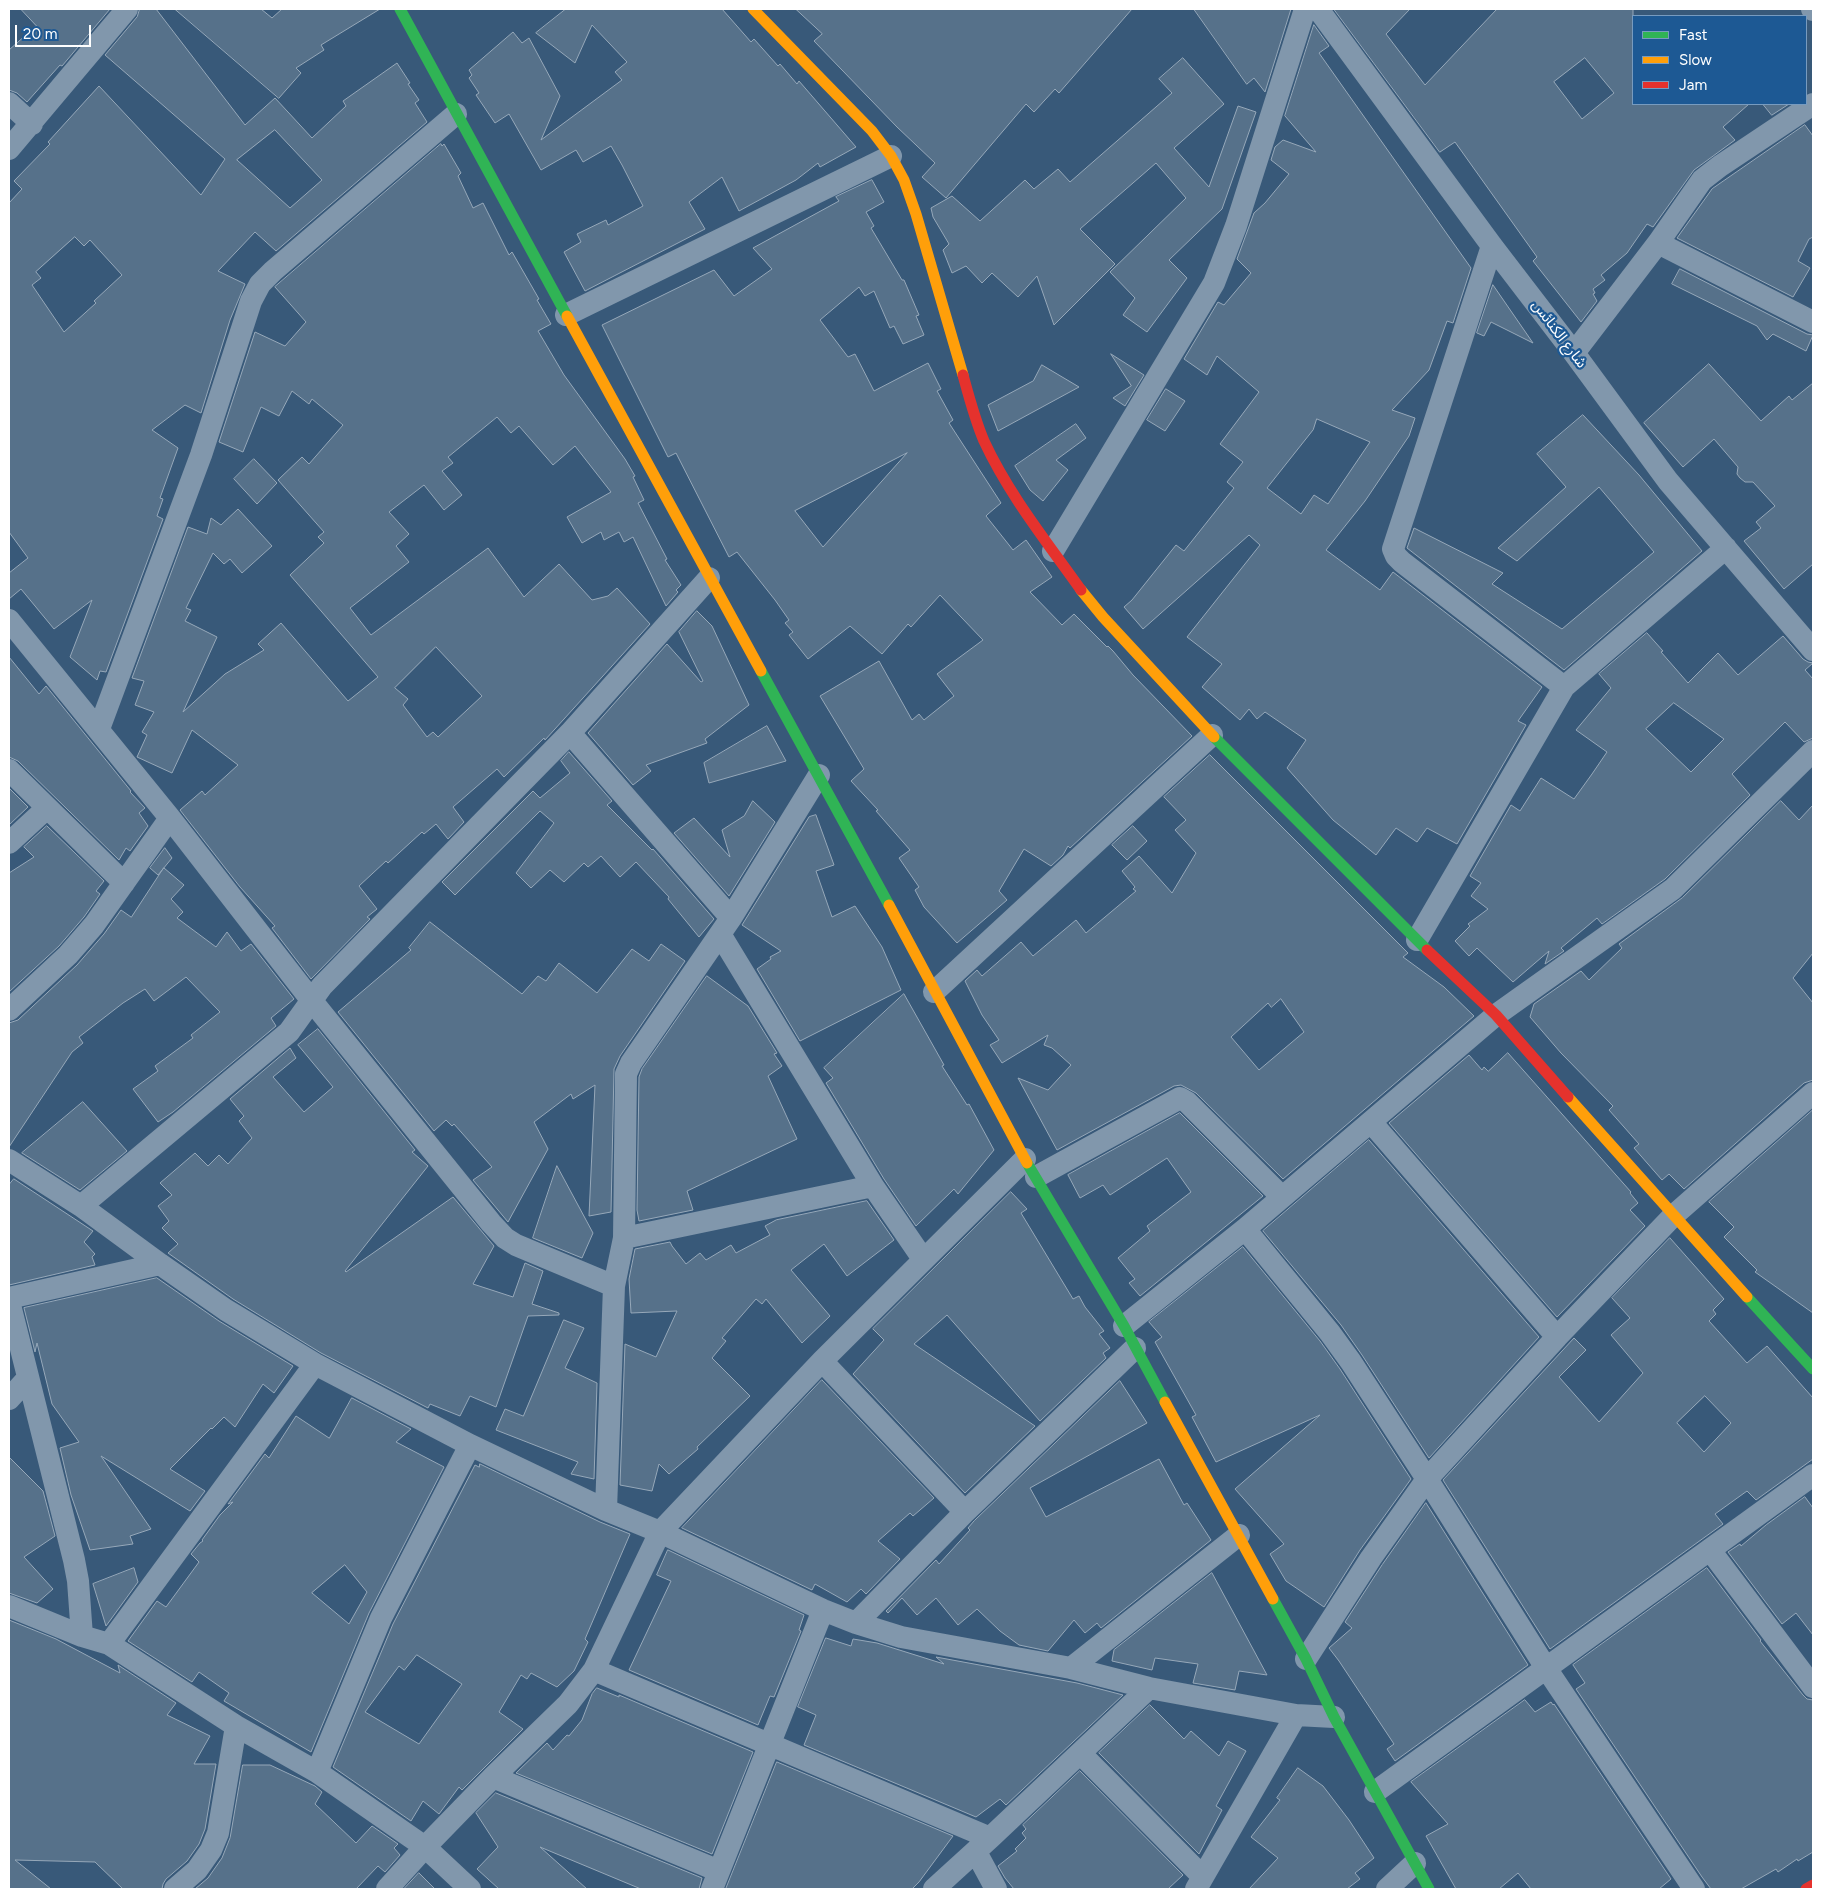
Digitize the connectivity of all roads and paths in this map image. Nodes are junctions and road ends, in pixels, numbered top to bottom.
1 (127, 9) edge
2 (400, 9) edge
3 (753, 9) edge
4 (1305, 9) edge
5 (1318, 9) edge
6 (9, 103) edge
7 (1813, 104) edge
8 (456, 114) junction
9 (32, 124) junction
10 (9, 149) edge
11 (891, 156) junction
12 (1658, 243) junction
13 (1492, 246) junction
14 (566, 316) junction
15 (1813, 322) edge
16 (1574, 353) junction
17 (1726, 548) junction
18 (1053, 551) junction
19 (709, 578) junction
20 (9, 620) edge
21 (1813, 650) edge
22 (1564, 687) junction
23 (99, 729) junction
24 (570, 733) junction
25 (1212, 735) junction
26 (1813, 751) edge
27 (9, 770) edge
28 (819, 775) junction
29 (47, 808) junction
30 (170, 818) junction
31 (9, 843) edge
32 (124, 883) junction
33 (726, 926) junction
34 (1417, 940) junction
35 (934, 992) junction
36 (312, 1001) junction
37 (9, 1010) edge
38 (1496, 1015) junction
39 (1813, 1093) edge
40 (1371, 1122) junction
41 (9, 1160) edge
42 (1030, 1168) junction
43 (873, 1186) junction
44 (1282, 1197) junction
45 (81, 1206) junction
46 (1673, 1216) junction
47 (1245, 1229) junction
48 (624, 1238) junction
49 (924, 1259) junction
50 (160, 1264) junction
51 (614, 1286) junction
52 (9, 1300) edge
53 (1124, 1326) junction
54 (1557, 1337) junction
55 (1135, 1348) junction
56 (822, 1360) junction
57 (314, 1364) junction
58 (1813, 1370) edge
59 (28, 1378) junction
60 (9, 1399) edge
61 (470, 1445) junction
62 (1813, 1475) edge
63 (1427, 1479) junction
64 (606, 1510) junction
65 (965, 1512) junction
66 (660, 1532) junction
67 (1239, 1535) junction
68 (1710, 1550) junction
69 (9, 1606) edge
70 (823, 1610) junction
71 (856, 1623) junction
72 (82, 1636) junction
73 (109, 1644) junction
74 (1306, 1658) junction
75 (1072, 1668) junction
76 (1546, 1668) junction
77 (594, 1670) junction
78 (1813, 1687) edge
79 (1149, 1688) junction
80 (1296, 1715) junction
81 (1334, 1717) junction
82 (236, 1726) junction
83 (770, 1745) junction
84 (1080, 1752) junction
85 (317, 1772) junction
86 (493, 1777) junction
87 (1375, 1792) junction
88 (983, 1845) junction
89 (425, 1847) junction
90 (1415, 1863) junction
91 (715, 1880) edge
92 (1200, 1883) edge
93 (1813, 1885) edge
94 (175, 1889) edge
95 (387, 1889) edge
96 (470, 1889) edge
97 (934, 1889) edge
98 (996, 1889) edge
99 (1387, 1889) edge
100 (1430, 1889) edge
101 (1694, 1889) edge
102 (1806, 1889) edge

1 - 9 street
2 - 8 street
3 - 11 street
4 - 18 street
5 - 13 street, شارع الكنائس
6 - 9 street
7 - 12 street
8 - 14 street
8 - 23 street
9 - 10 street
11 - 14 street
11 - 18 street
12 - 15 street
12 - 16 street
13 - 16 street, شارع الكنائس
13 - 22 street
14 - 19 street
16 - 17 street, شارع الكنائس
17 - 21 street, شارع الكنائس
17 - 22 street
18 - 25 street
19 - 24 street
19 - 28 street
20 - 23 street
22 - 34 street
23 - 30 street
24 - 33 street
24 - 36 street
25 - 34 street
25 - 35 street
26 - 38 street
27 - 29 street
28 - 33 street
28 - 35 street
29 - 31 street
29 - 32 street
30 - 32 street
30 - 36 street
32 - 37 street
33 - 43 street
33 - 48 street
34 - 38 street
35 - 42 street
36 - 45 street
36 - 51 street
38 - 40 street
38 - 46 street
39 - 46 street
40 - 44 street
40 - 54 street
41 - 45 street
42 - 44 street
42 - 49 street
42 - 53 street
43 - 48 street
43 - 49 street
44 - 47 street
45 - 50 street
46 - 54 street
46 - 58 street
47 - 53 street
47 - 63 street
48 - 51 street
49 - 56 street
50 - 52 street
50 - 57 street
51 - 64 street
52 - 59 street
53 - 55 street
54 - 63 street
55 - 65 street
55 - 67 street
56 - 65 street
56 - 66 street
57 - 61 street
57 - 73 street
59 - 60 street
59 - 72 street
61 - 64 street
61 - 85 street
62 - 68 street
63 - 74 street
63 - 76 street
64 - 66 street
65 - 71 street
66 - 70 street
66 - 77 street
67 - 74 street
67 - 75 street
68 - 76 street
68 - 78 street
69 - 72 street
70 - 71 street
70 - 83 street
71 - 75 street
72 - 73 street
73 - 82 street
74 - 81 street
75 - 79 street
76 - 87 street
76 - 101 street
77 - 83 street
77 - 86 street
79 - 80 street
79 - 84 street
80 - 81 street
80 - 92 street
81 - 87 street
82 - 85 street
82 - 94 street
83 - 88 street
83 - 91 street
84 - 88 street
84 - 92 street
85 - 89 street
86 - 89 street
86 - 91 street
87 - 90 street
88 - 97 street
88 - 98 street
89 - 95 street
89 - 96 street
90 - 99 street
90 - 100 street
93 - 102 street

